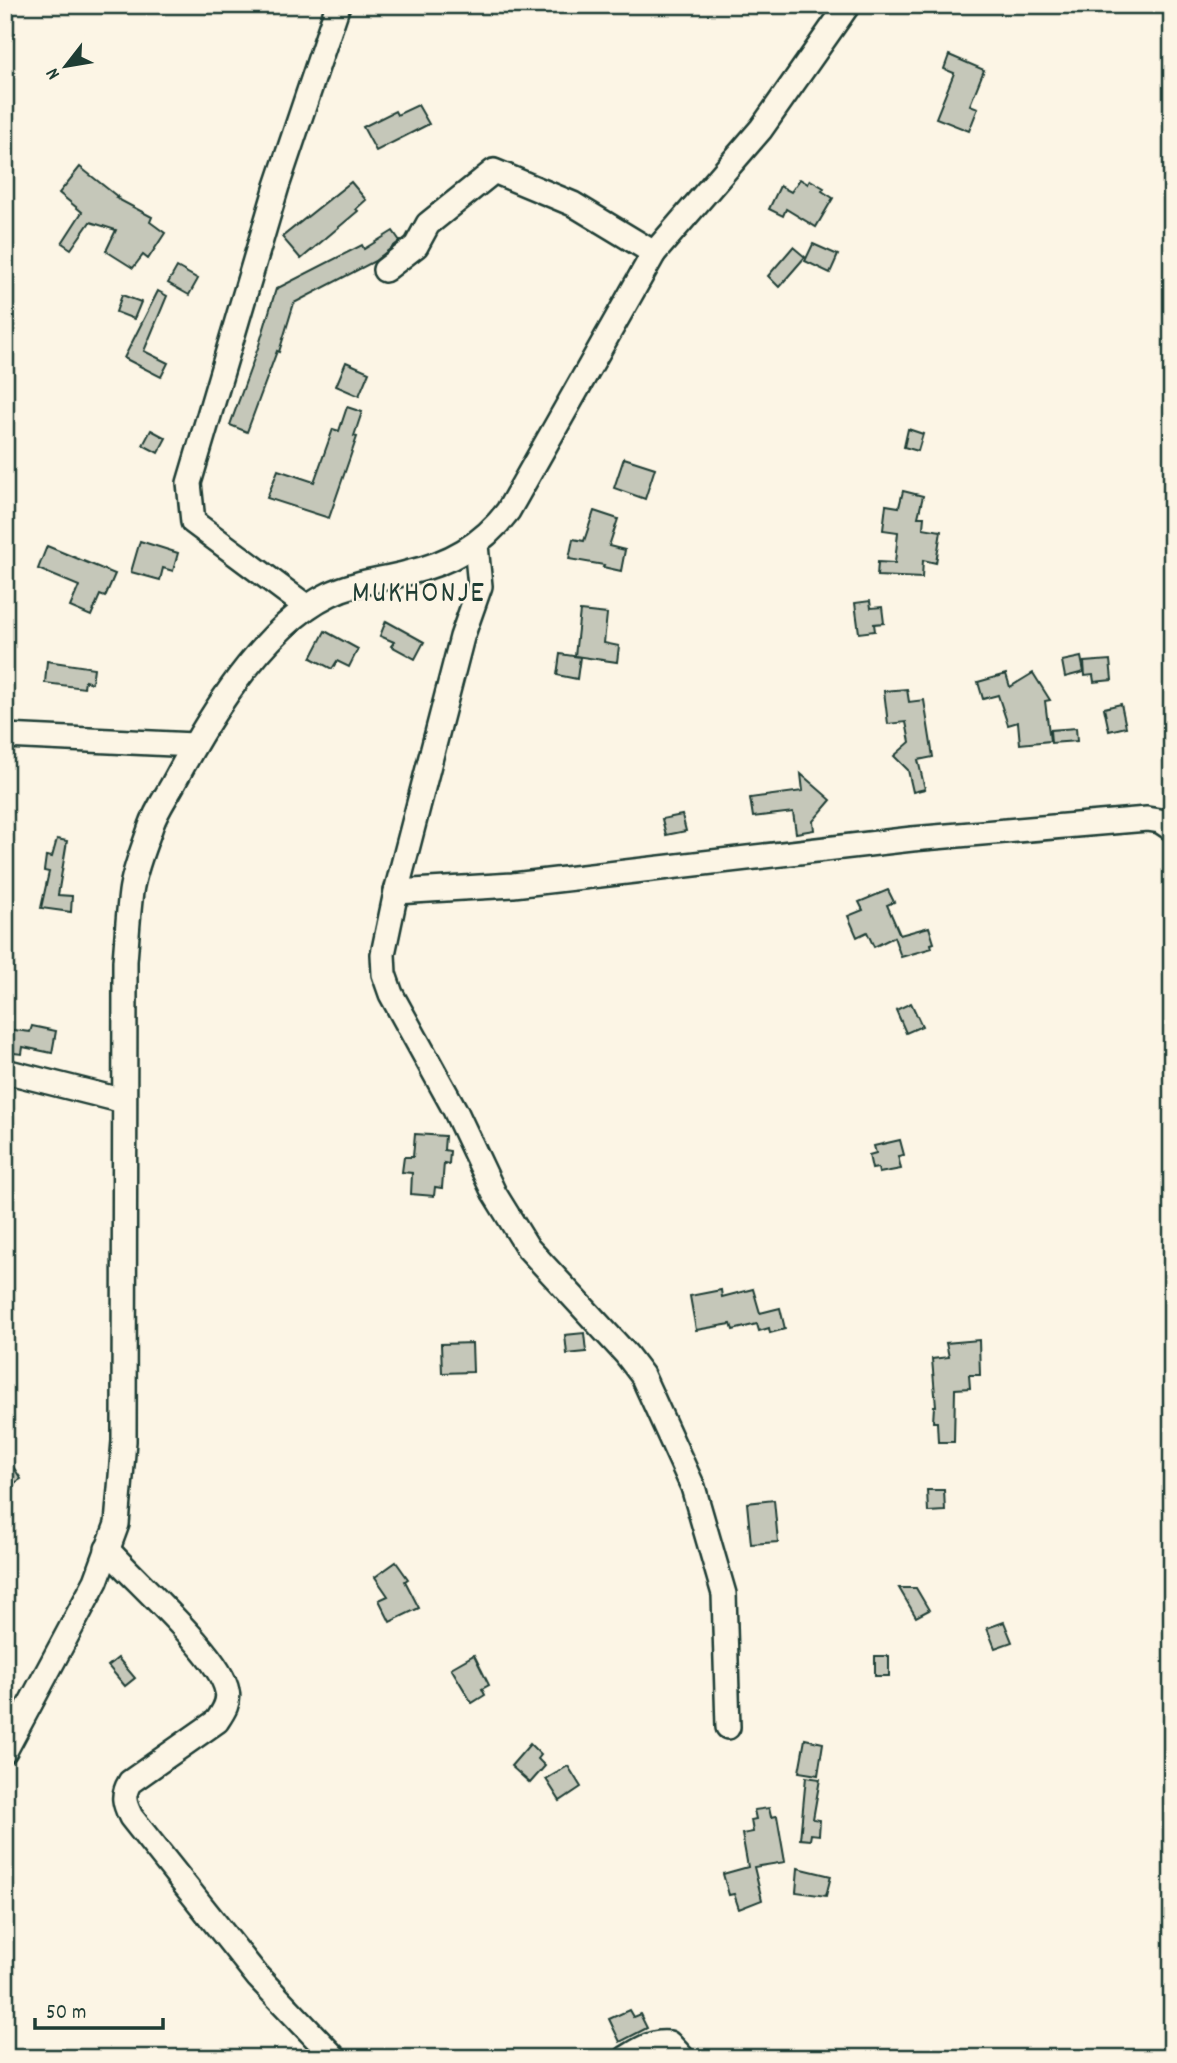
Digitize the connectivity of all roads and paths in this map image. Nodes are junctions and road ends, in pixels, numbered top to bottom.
1 (338, 5) edge
2 (848, 5) edge
3 (654, 253) junction
4 (385, 270) dead end
5 (476, 545) junction
6 (307, 607) junction
7 (5, 736) edge
8 (194, 745) junction
9 (1172, 829) edge
10 (396, 892) junction
11 (5, 1071) edge
12 (124, 1101) junction
13 (107, 1549) junction
14 (728, 1727) dead end
15 (5, 1751) edge
16 (334, 2058) edge
17 (626, 2058) edge
18 (683, 2058) edge

1 - 6 street
2 - 3 street
3 - 4 street
3 - 5 street
5 - 6 street
5 - 10 street
6 - 8 street
7 - 8 street
8 - 12 street
9 - 10 street
10 - 14 street
11 - 12 street
12 - 13 street
13 - 15 street
13 - 16 street
17 - 18 street

